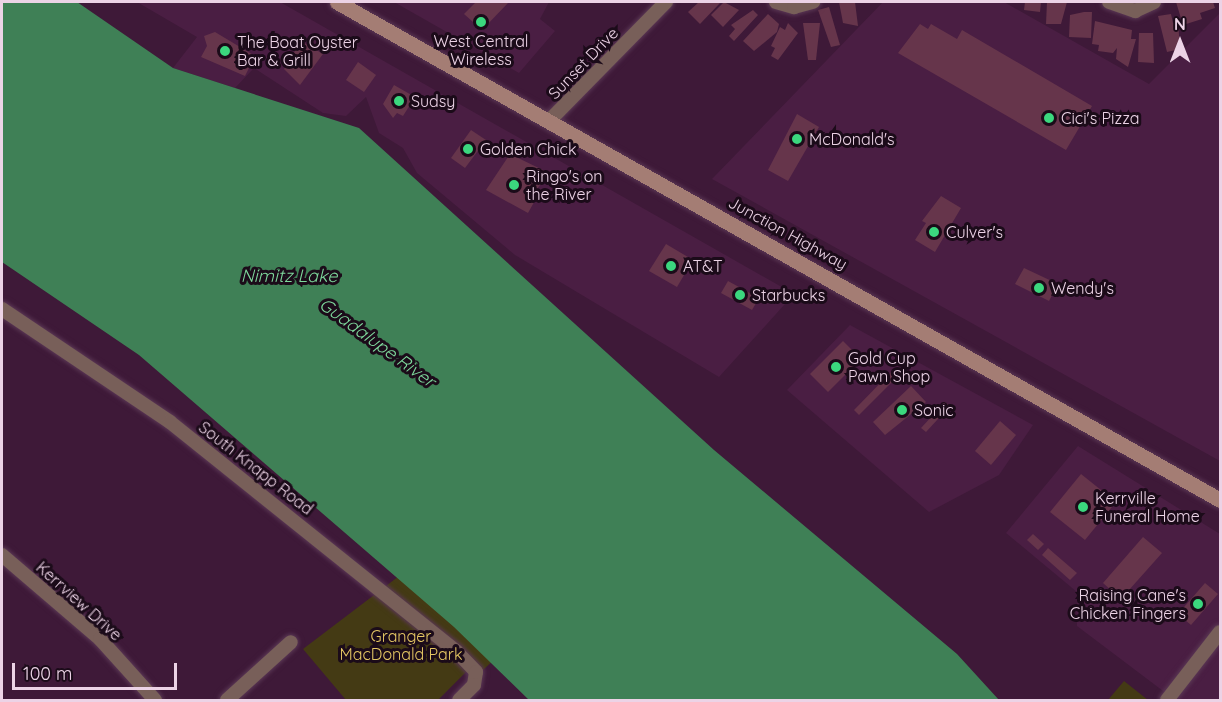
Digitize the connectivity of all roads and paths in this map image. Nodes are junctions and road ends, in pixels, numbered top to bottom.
1 (337, 2) edge
2 (666, 2) edge
3 (776, 2) edge
4 (813, 2) edge
5 (1109, 2) edge
6 (1154, 2) edge
7 (549, 121) junction
8 (2, 309) edge
9 (1221, 500) edge
10 (2, 555) edge
11 (1221, 632) edge
12 (291, 642) dead end
13 (155, 700) edge
14 (227, 700) edge
15 (459, 700) edge
16 (1167, 700) edge

1 - 7 main road, Junction Highway
2 - 7 street, Sunset Drive
3 - 4 street
5 - 6 street
7 - 9 main road, Junction Highway
8 - 15 street, South Knapp Road
10 - 13 street, Kerrview Drive
11 - 16 street
12 - 14 street

